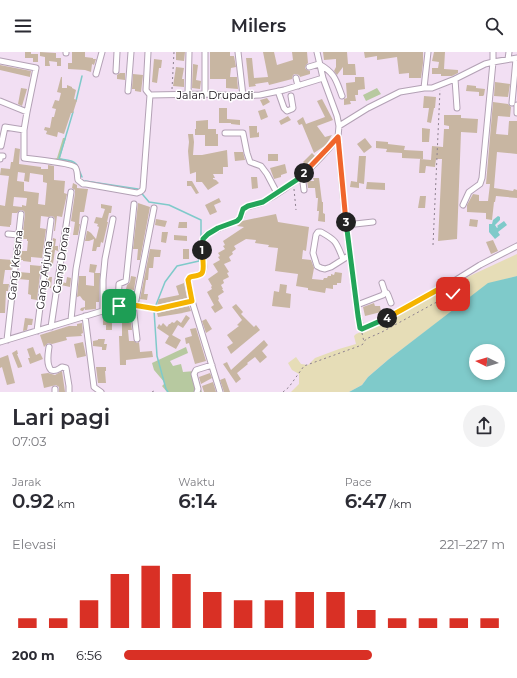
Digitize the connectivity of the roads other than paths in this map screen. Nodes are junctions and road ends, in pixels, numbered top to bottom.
1 (102, 52) edge
2 (117, 52) edge
3 (131, 52) edge
4 (148, 52) edge
5 (189, 52) edge
6 (205, 52) edge
7 (238, 52) edge
8 (316, 52) edge
9 (428, 52) edge
10 (493, 52) edge
11 (509, 52) edge
12 (516, 59) edge
13 (508, 60) junction
14 (0, 61) edge
15 (493, 62) junction
16 (319, 64) junction
17 (310, 67) dead end
18 (116, 71) dead end
19 (96, 74) dead end
20 (296, 78) dead end
21 (323, 78) junction
22 (455, 79) junction
23 (298, 86) junction
24 (424, 88) junction
25 (128, 91) dead end
26 (278, 91) junction
27 (188, 94) junction
28 (205, 94) junction
29 (150, 95) junction
30 (243, 96) junction
31 (292, 96) dead end
32 (342, 96) dead end
33 (0, 101) edge
34 (514, 104) edge
35 (457, 108) dead end
36 (26, 112) junction
37 (517, 113) edge
38 (339, 126) junction
39 (24, 130) junction
40 (225, 133) dead end
41 (338, 137) junction
42 (1, 146) dead end
43 (302, 175) junction
44 (304, 190) dead end
45 (71, 192) dead end
46 (277, 193) junction
47 (134, 204) dead end
48 (464, 205) dead end
49 (154, 208) dead end
50 (21, 214) dead end
51 (85, 218) dead end
52 (113, 219) dead end
53 (51, 220) dead end
54 (373, 222) dead end
55 (346, 225) junction
56 (8, 234) dead end
57 (18, 235) junction
58 (349, 246) junction
59 (517, 246) edge
60 (340, 250) junction
61 (350, 255) junction
62 (343, 259) junction
63 (382, 283) dead end
64 (384, 294) junction
65 (192, 301) junction
66 (391, 303) dead end
67 (134, 305) junction
68 (357, 305) junction
69 (118, 306) junction
70 (102, 311) junction
71 (85, 316) junction
72 (71, 320) junction
73 (51, 327) junction
74 (37, 331) junction
75 (137, 338) dead end
76 (7, 340) junction
77 (0, 342) edge
78 (49, 347) dead end
79 (212, 365) junction
80 (69, 392) edge
81 (101, 392) edge
82 (197, 392) edge
83 (220, 392) edge

1 - 19 street
2 - 18 street
3 - 25 street
4 - 29 street
5 - 27 street
6 - 28 street
7 - 30 street
8 - 16 street
9 - 24 street
10 - 15 street
11 - 13 street
12 - 13 street
12 - 34 street
13 - 15 street
14 - 36 street
15 - 22 street
15 - 48 street
16 - 17 street
16 - 21 street
16 - 32 street
20 - 23 street
21 - 23 street, Jalan Drupadi
21 - 38 street
22 - 24 street
22 - 35 street
23 - 26 street, Jalan Drupadi
24 - 38 street
26 - 30 street, Jalan Drupadi
26 - 31 street
27 - 28 street, Jalan Drupadi
27 - 29 street, Jalan Drupadi
28 - 30 street, Jalan Drupadi
29 - 39 street
33 - 36 street
34 - 37 street
36 - 39 street
38 - 41 street
39 - 42 street
40 - 46 street
41 - 43 street
41 - 55 street
43 - 44 street
43 - 46 street
45 - 73 street, Gang Drona
46 - 65 street
47 - 69 street
49 - 67 street
50 - 57 street, Gang Kresna
51 - 72 street
52 - 70 street
53 - 74 street, Gang Arjuna
54 - 55 street
55 - 58 street
56 - 57 street
57 - 76 street, Gang Kresna
58 - 60 street
58 - 61 street
59 - 68 street
60 - 62 street
60 - 62 street
61 - 62 street
61 - 68 street
63 - 64 street
64 - 66 street
64 - 68 street
65 - 67 street
65 - 79 street
67 - 69 street
67 - 75 street
69 - 70 street
70 - 71 street
71 - 72 street
71 - 81 street
72 - 73 street
73 - 74 street
74 - 76 street
76 - 77 street
78 - 80 street
79 - 82 street
79 - 83 street

